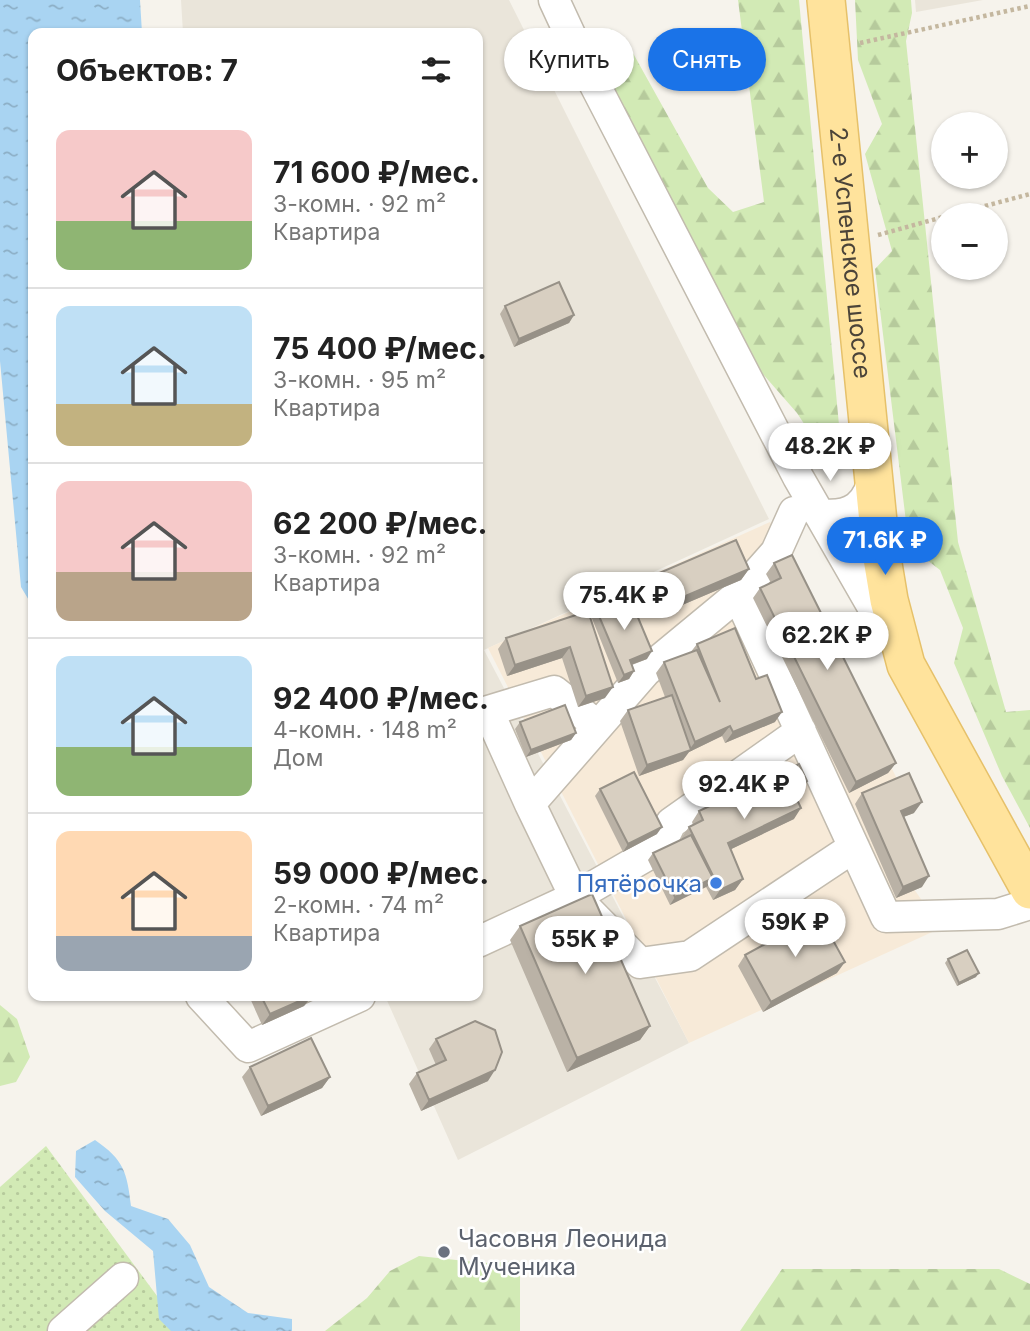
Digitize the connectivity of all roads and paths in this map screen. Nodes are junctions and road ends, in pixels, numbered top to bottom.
1 (554, 0) edge
2 (827, 0) edge
3 (1030, 6) edge
4 (831, 49) junction
5 (1030, 194) edge
6 (996, 203) edge
7 (931, 220) edge
8 (851, 243) junction
9 (874, 473) junction
10 (806, 513) junction
11 (738, 594) junction
12 (906, 665) junction
13 (598, 726) junction
14 (801, 731) junction
15 (530, 804) junction
16 (854, 847) junction
17 (1030, 890) edge
18 (575, 897) junction
19 (1030, 904) edge
20 (483, 940) edge
21 (206, 1001) edge
22 (349, 1001) edge
23 (123, 1278) dead end
24 (63, 1331) edge

1 - 10 street
2 - 4 main road, 2-е Успенское шоссе
3 - 4 path
4 - 8 main road, 2-е Успенское шоссе
5 - 6 path
7 - 8 path
8 - 9 main road, 2-е Успенское шоссе
9 - 10 street
9 - 12 main road, 2-е Успенское шоссе
10 - 11 street
10 - 12 street
11 - 13 street
11 - 14 street
12 - 17 main road, 2-е Успенское шоссе
13 - 15 street
13 - 15 street
14 - 16 street
14 - 18 street
15 - 18 street
16 - 18 street
16 - 19 street
18 - 20 street
21 - 22 street
23 - 24 street

